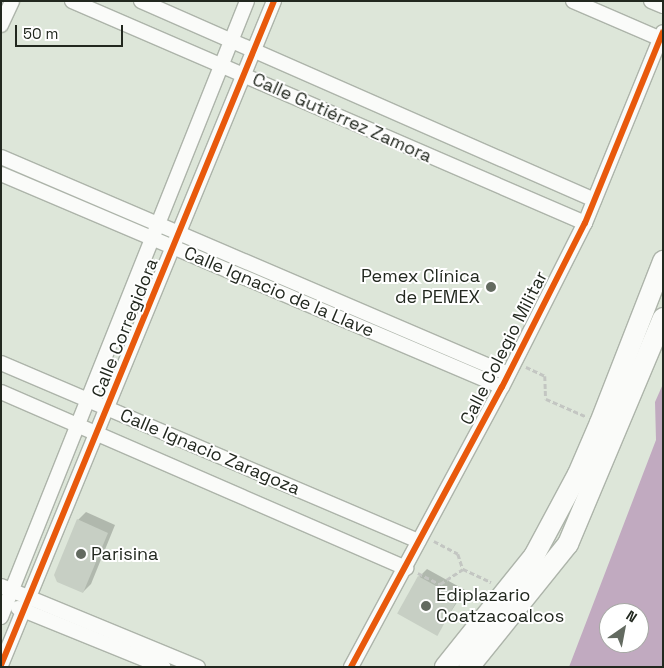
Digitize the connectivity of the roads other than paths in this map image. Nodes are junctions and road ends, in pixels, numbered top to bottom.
1 (12, 1) edge
2 (72, 1) edge
3 (141, 1) edge
4 (247, 1) edge
5 (274, 1) edge
6 (573, 1) edge
7 (651, 1) edge
8 (663, 6) edge
9 (1, 25) edge
10 (662, 37) edge
11 (231, 40) junction
12 (254, 50) junction
13 (221, 65) junction
14 (244, 75) junction
15 (1, 158) edge
16 (1, 174) edge
17 (594, 200) junction
18 (585, 223) junction
19 (159, 225) junction
20 (180, 234) junction
21 (154, 239) junction
22 (174, 248) junction
23 (663, 261) edge
24 (663, 318) edge
25 (1, 363) edge
26 (505, 381) junction
27 (1, 392) edge
28 (86, 399) junction
29 (108, 408) junction
30 (76, 423) junction
31 (98, 432) junction
32 (421, 538) junction
33 (406, 568) junction
34 (5, 595) edge
35 (27, 604) junction
36 (1, 617) edge
37 (1, 665) edge
38 (163, 667) edge
39 (198, 667) edge
40 (351, 667) edge
41 (445, 667) edge
42 (469, 667) edge

1 - 9 street
2 - 13 street, Calle Gutiérrez Zamora
3 - 11 street, Calle Gutiérrez Zamora
4 - 11 street, Calle Corregidora
5 - 12 street, Calle Corregidora
6 - 10 street
7 - 8 street
10 - 17 street, Calle Colegio Militar
11 - 12 street, Calle Gutiérrez Zamora
11 - 13 street, Calle Corregidora
12 - 14 street, Calle Corregidora
12 - 17 street, Calle Gutiérrez Zamora
13 - 14 street, Calle Gutiérrez Zamora
13 - 19 street, Calle Corregidora
14 - 18 street, Calle Gutiérrez Zamora
14 - 20 street, Calle Corregidora
15 - 19 street, Calle Ignacio de la Llave
16 - 21 street, Calle Ignacio de la Llave
17 - 18 street, Calle Colegio Militar
18 - 26 street, Calle Colegio Militar
19 - 20 street, Calle Ignacio de la Llave
19 - 21 street, Calle Corregidora
20 - 22 street, Calle Corregidora
20 - 26 street, Calle Ignacio de la Llave
21 - 22 street, Calle Ignacio de la Llave
21 - 28 street, Calle Corregidora
22 - 26 street, Calle Ignacio de la Llave
22 - 29 street, Calle Corregidora
23 - 41 main road
24 - 42 main road
25 - 28 street, Calle Ignacio Zaragoza
26 - 32 street, Calle Colegio Militar
27 - 30 street, Calle Ignacio Zaragoza
28 - 29 street, Calle Ignacio Zaragoza
28 - 30 street, Calle Corregidora
29 - 31 street, Calle Corregidora
29 - 32 street, Calle Ignacio Zaragoza
30 - 31 street, Calle Ignacio Zaragoza
30 - 34 street, Calle Corregidora
31 - 33 street, Calle Ignacio Zaragoza
31 - 35 street, Calle Corregidora
32 - 33 street, Calle Colegio Militar
33 - 40 street, Calle Colegio Militar
34 - 35 street
34 - 36 street, Calle Corregidora
35 - 37 street, Calle Corregidora
35 - 38 street
35 - 39 street

